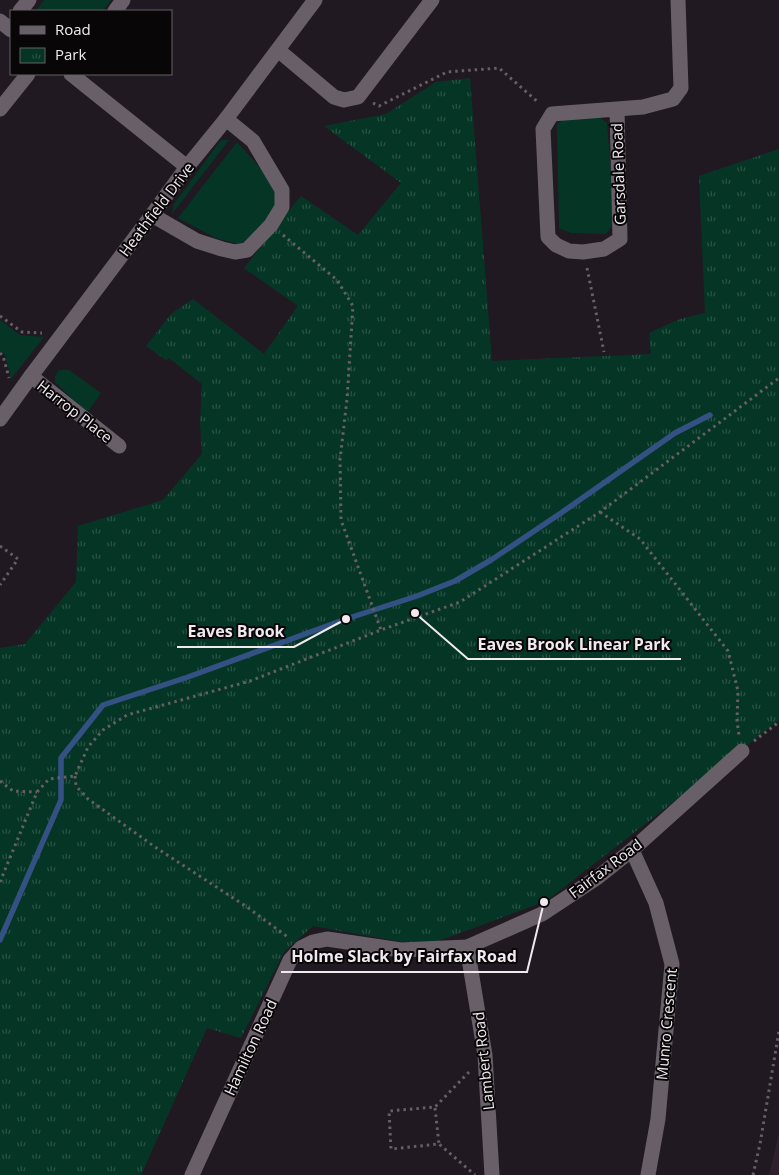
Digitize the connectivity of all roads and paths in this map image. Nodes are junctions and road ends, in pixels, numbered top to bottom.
1 (29, 0) edge
2 (315, 0) edge
3 (432, 0) edge
4 (678, 0) edge
5 (21, 10) edge
6 (278, 50) junction
7 (27, 75) edge
8 (72, 75) edge
9 (358, 97) junction
10 (0, 109) edge
11 (616, 109) junction
12 (552, 114) junction
13 (226, 119) junction
14 (187, 167) junction
15 (152, 215) junction
16 (271, 225) junction
17 (583, 252) junction
18 (0, 316) edge
19 (62, 334) junction
20 (604, 352) dead end
21 (31, 376) junction
22 (779, 378) edge
23 (0, 419) edge
24 (120, 446) dead end
25 (600, 512) junction
26 (0, 546) edge
27 (0, 584) edge
28 (381, 630) junction
29 (779, 722) edge
30 (742, 750) junction
31 (74, 776) junction
32 (0, 781) edge
33 (37, 792) junction
34 (632, 850) junction
35 (0, 882) edge
36 (467, 947) junction
37 (301, 948) junction
38 (779, 1031) edge
39 (485, 1056) junction
40 (435, 1107) junction
41 (439, 1144) junction
42 (192, 1175) edge
43 (476, 1175) edge
44 (492, 1175) edge
45 (648, 1175) edge
46 (753, 1175) edge

1 - 5 street
2 - 6 street, Heathfield Drive
3 - 9 street
4 - 11 street, Garsdale Road
6 - 9 street
6 - 13 street, Heathfield Drive
7 - 10 street
8 - 14 street
9 - 12 path
11 - 12 street, Garsdale Road
11 - 17 street, Garsdale Road
12 - 17 street, Garsdale Road
13 - 14 street, Heathfield Drive
13 - 16 street
14 - 15 street, Heathfield Drive
15 - 16 street
15 - 19 street, Heathfield Drive
16 - 28 path
17 - 20 path
18 - 19 path
19 - 21 street, Heathfield Drive
21 - 23 street, Heathfield Drive
21 - 24 street, Harrop Place
22 - 25 path
25 - 28 path
25 - 30 path
26 - 27 path
28 - 31 path
29 - 30 path
30 - 34 street, Fairfax Road
31 - 33 path
31 - 37 path
32 - 33 path
33 - 35 path
34 - 36 street, Fairfax Road
34 - 45 street, Munro Crescent
36 - 37 street, Fairfax Road
36 - 39 street, Lambert Road
37 - 42 street, Hamilton Road
38 - 46 path
39 - 40 path
39 - 44 street, Lambert Road
40 - 41 path
40 - 41 path
41 - 43 path

